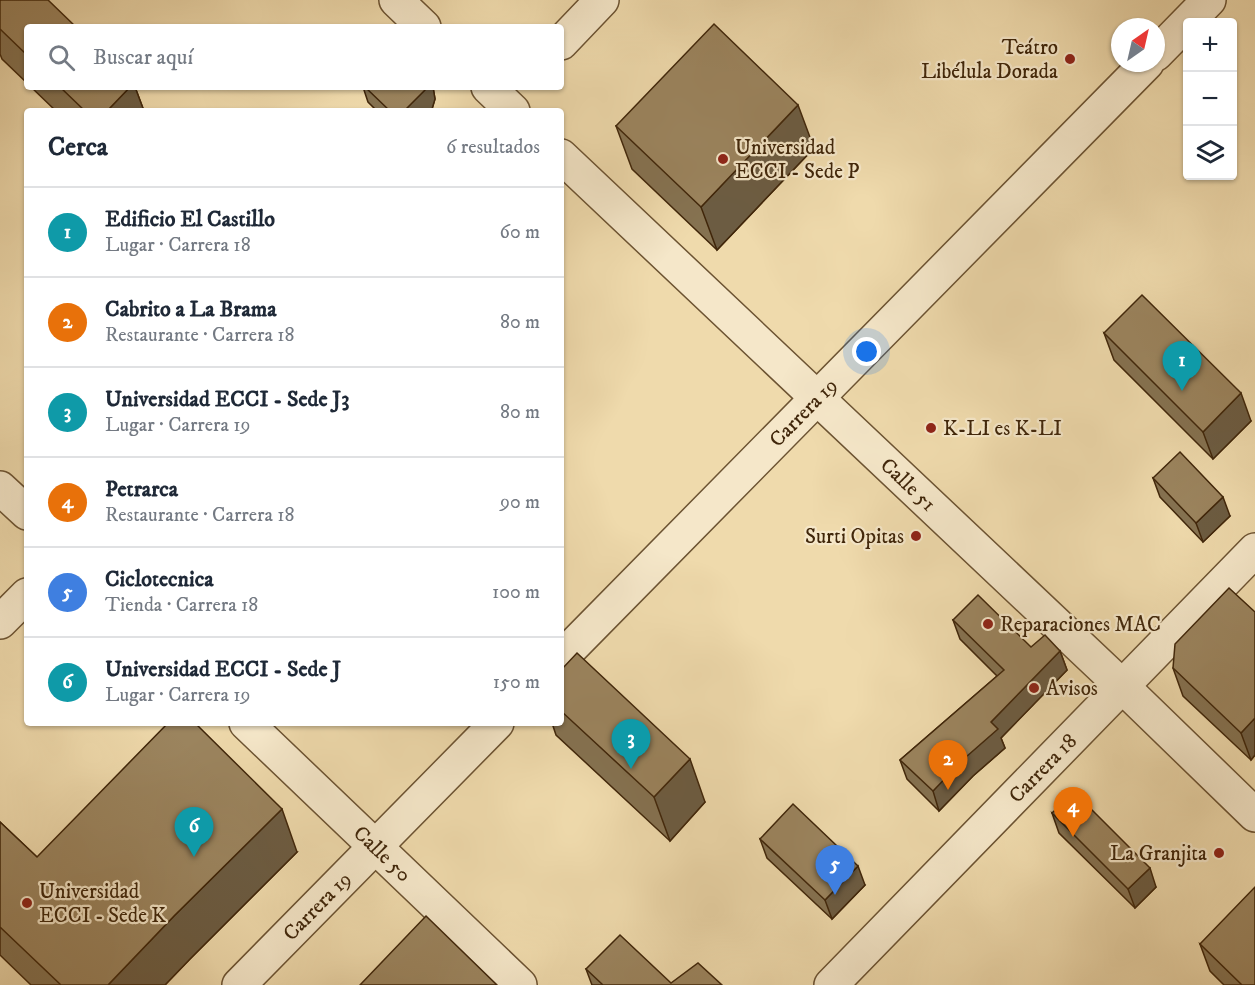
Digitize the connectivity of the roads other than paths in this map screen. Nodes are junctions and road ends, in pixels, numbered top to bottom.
1 (396, 0) edge
2 (602, 0) edge
3 (1209, 0) edge
4 (421, 24) edge
5 (564, 40) edge
6 (1165, 45) edge
7 (1138, 72) edge
8 (564, 159) edge
9 (816, 398) junction
10 (0, 488) edge
11 (24, 510) edge
12 (1255, 550) edge
13 (24, 598) edge
14 (0, 622) edge
15 (564, 655) edge
16 (1122, 686) junction
17 (249, 726) edge
18 (494, 726) edge
19 (1255, 815) edge
20 (375, 847) junction
21 (239, 985) edge
22 (520, 985) edge
23 (831, 985) edge

1 - 4 street
2 - 5 street
3 - 6 street
7 - 9 street, Carrera 19
8 - 9 street, Calle 51
9 - 15 street, Carrera 19
9 - 16 street, Calle 51
10 - 11 street
12 - 16 street, Carrera 18
13 - 14 street
16 - 19 street, Calle 51
16 - 23 street, Carrera 18
17 - 20 street, Calle 50
18 - 20 street, Carrera 19
20 - 21 street, Carrera 19
20 - 22 street, Calle 50

